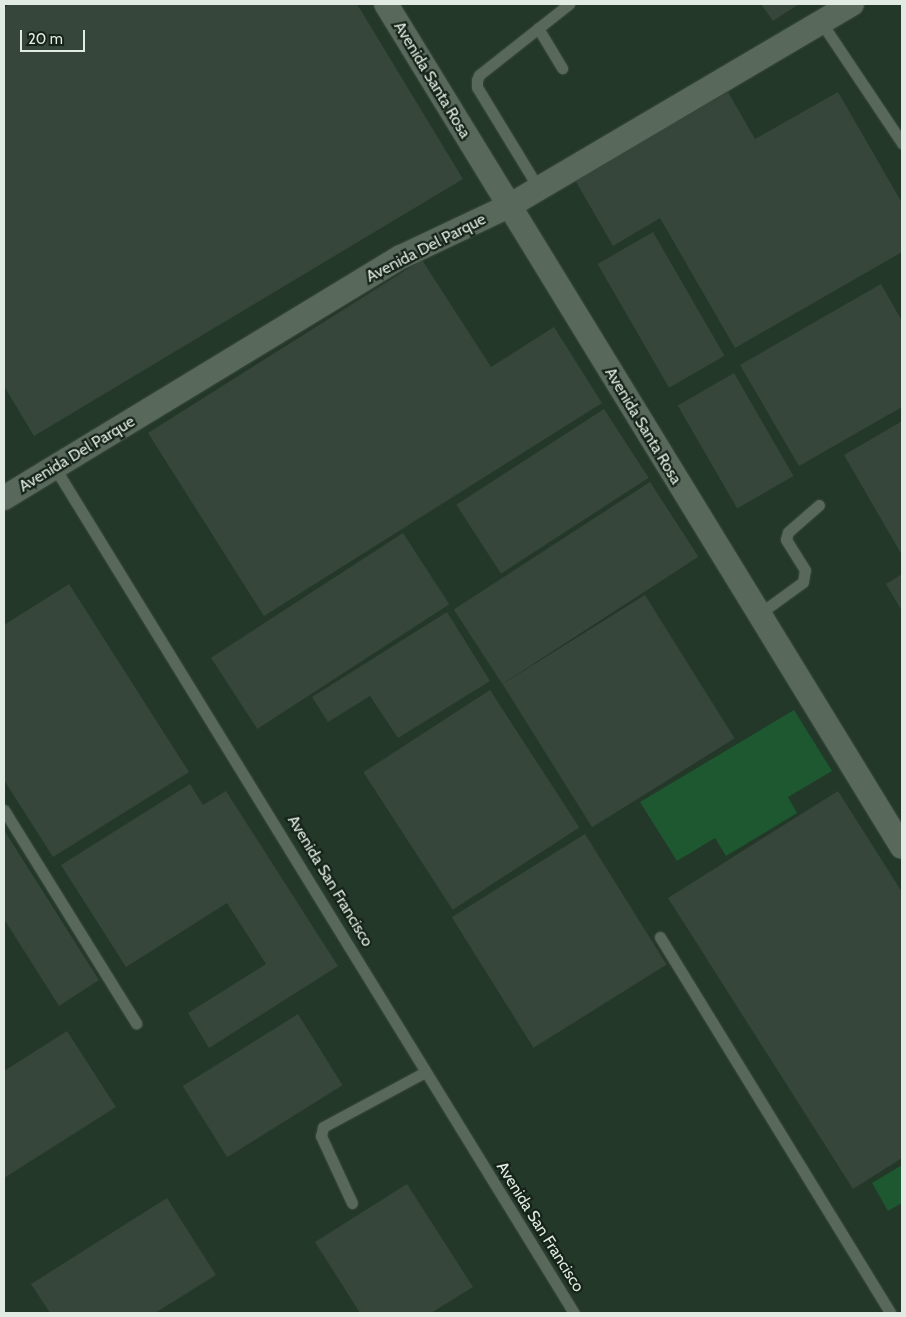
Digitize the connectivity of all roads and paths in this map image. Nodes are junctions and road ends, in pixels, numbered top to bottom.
1 (386, 4) edge
2 (569, 4) edge
3 (852, 4) edge
4 (821, 22) junction
5 (538, 28) junction
6 (562, 68) dead end
7 (902, 143) edge
8 (539, 189) junction
9 (509, 206) junction
10 (55, 468) junction
11 (4, 498) edge
12 (820, 505) dead end
13 (759, 614) junction
14 (4, 810) edge
15 (902, 847) edge
16 (660, 937) dead end
17 (136, 1023) dead end
18 (425, 1072) junction
19 (352, 1203) dead end
20 (574, 1313) edge
21 (890, 1313) edge

1 - 9 street, Avenida Santa Rosa
2 - 5 lane
3 - 4 street, Avenida Del Parque
4 - 7 lane
4 - 8 street, Avenida Del Parque
5 - 6 lane
5 - 8 lane
8 - 9 street, Avenida Del Parque
9 - 10 street, Avenida Del Parque
9 - 13 street, Avenida Santa Rosa
10 - 11 street, Avenida Del Parque
10 - 18 lane, Avenida San Francisco
12 - 13 lane
13 - 15 street, Avenida Santa Rosa
14 - 17 lane
16 - 21 lane
18 - 19 lane
18 - 20 lane, Avenida San Francisco

